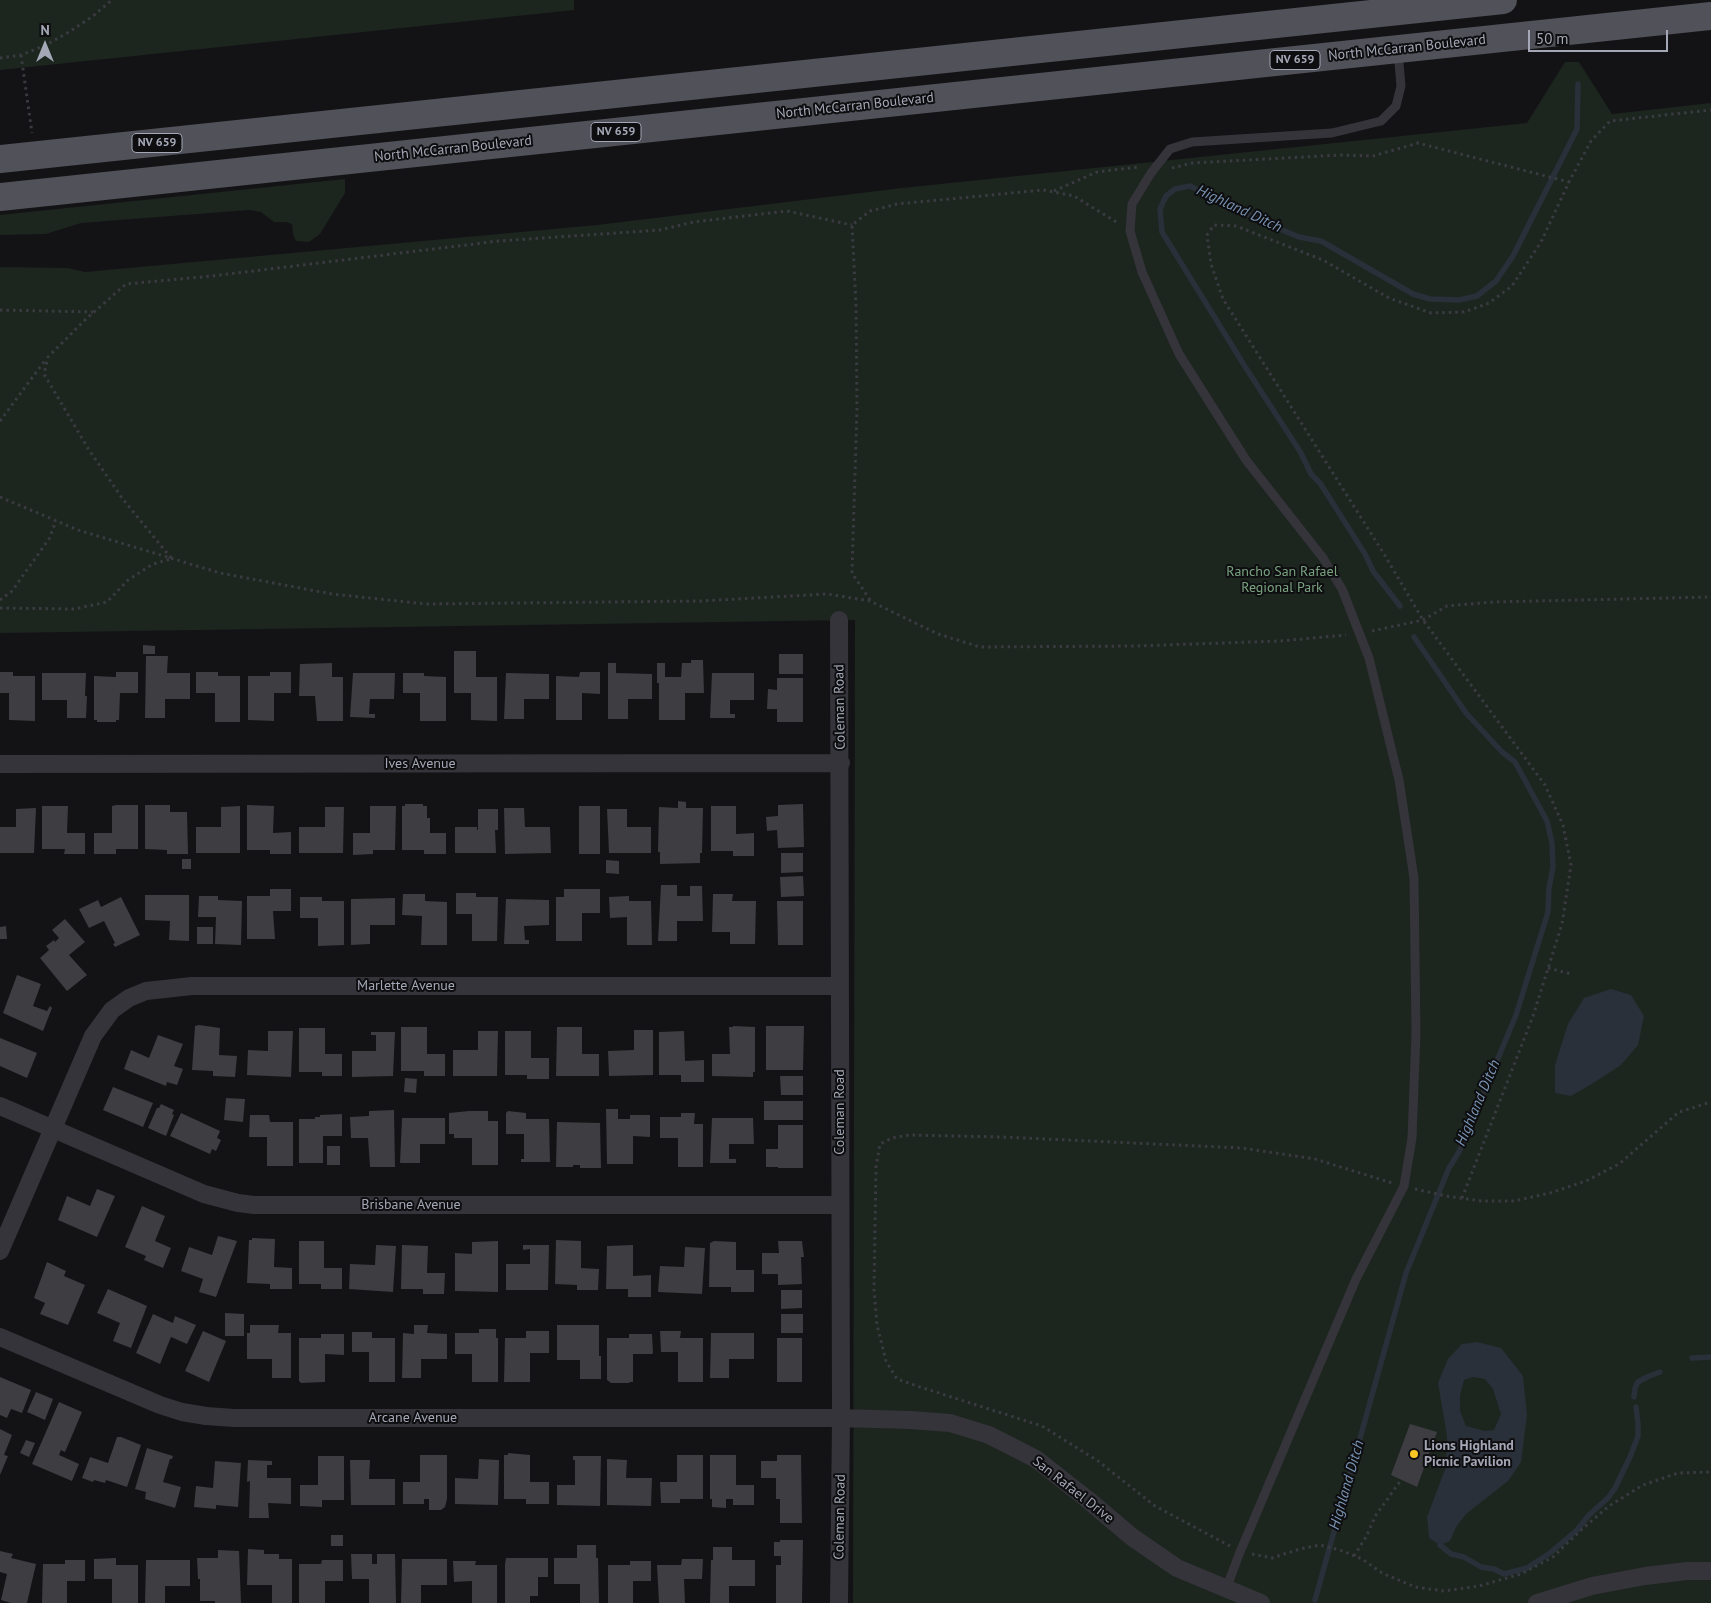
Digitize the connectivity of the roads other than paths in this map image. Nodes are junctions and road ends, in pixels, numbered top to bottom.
1 (1503, 0) edge
2 (1394, 12) junction
3 (1711, 16) edge
4 (1398, 49) junction
5 (35, 156) junction
6 (0, 159) edge
7 (39, 193) junction
8 (0, 197) edge
9 (839, 620) dead end
10 (841, 763) junction
11 (0, 764) edge
12 (840, 986) junction
13 (0, 1106) edge
14 (52, 1129) junction
15 (840, 1205) junction
16 (0, 1251) edge
17 (0, 1337) edge
18 (841, 1418) junction
19 (1711, 1572) edge
20 (1226, 1589) junction
21 (839, 1603) edge
22 (1261, 1603) edge
23 (1537, 1603) edge

1 - 2 main road, NV 659
2 - 4 main road
2 - 5 main road, NV 659
3 - 4 main road, North McCarran Boulevard / NV 659
4 - 7 main road, North McCarran Boulevard / NV 659
4 - 20 lane
5 - 6 main road, NV 659
5 - 7 main road
7 - 8 main road, North McCarran Boulevard / NV 659
9 - 10 street, Coleman Road
10 - 11 street, Ives Avenue
10 - 12 street, Coleman Road
12 - 14 street, Marlette Avenue
12 - 15 street, Coleman Road
13 - 14 street, Brisbane Avenue
14 - 15 street, Brisbane Avenue
14 - 16 street, Marlette Avenue
15 - 18 street, Coleman Road
17 - 18 street, Arcane Avenue
18 - 20 street, San Rafael Drive
18 - 21 street, Coleman Road
19 - 23 street
20 - 22 street, San Rafael Drive

